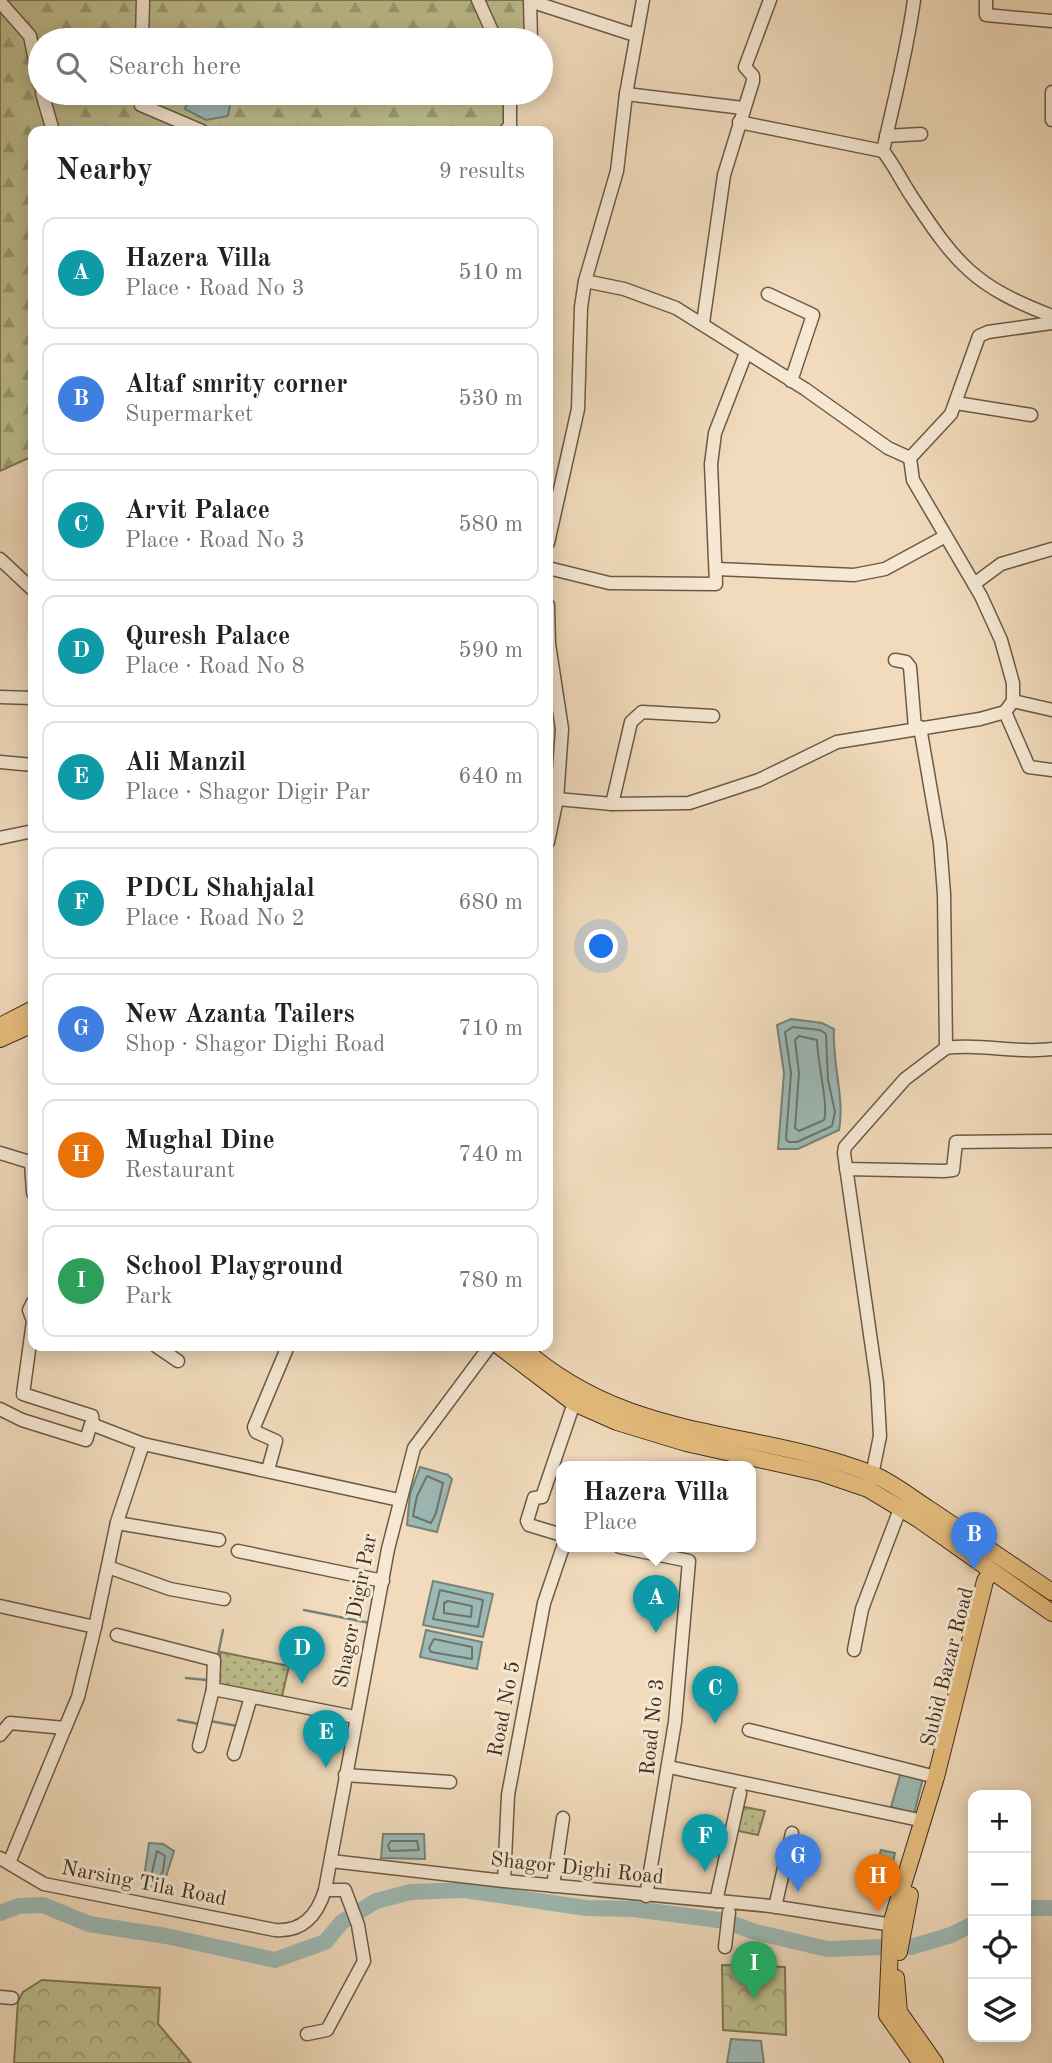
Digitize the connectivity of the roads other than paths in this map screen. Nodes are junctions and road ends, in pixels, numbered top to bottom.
1 (143, 0) edge
2 (478, 0) edge
3 (643, 0) edge
4 (771, 0) edge
5 (914, 0) edge
6 (986, 0) edge
7 (528, 1) edge
8 (0, 2) edge
9 (1052, 21) edge
10 (142, 28) edge
11 (491, 28) edge
12 (530, 28) edge
13 (28, 34) edge
14 (635, 35) junction
15 (1052, 92) edge
16 (626, 94) junction
17 (46, 105) edge
18 (141, 105) edge
19 (510, 105) edge
20 (744, 108) junction
21 (1052, 120) edge
22 (739, 122) junction
23 (52, 126) edge
24 (190, 126) edge
25 (510, 126) edge
26 (920, 134) dead end
27 (886, 136) junction
28 (883, 151) junction
29 (585, 281) junction
30 (768, 294) dead end
31 (1052, 316) edge
32 (703, 323) junction
33 (1052, 323) edge
34 (746, 353) junction
35 (791, 381) junction
36 (956, 403) junction
37 (1031, 415) dead end
38 (910, 458) junction
39 (553, 521) edge
40 (944, 537) junction
41 (1052, 549) edge
42 (0, 559) edge
43 (553, 569) edge
44 (717, 569) junction
45 (974, 584) junction
46 (28, 585) edge
47 (895, 660) dead end
48 (0, 697) edge
49 (28, 698) edge
50 (553, 699) edge
51 (1009, 706) junction
52 (1052, 710) edge
53 (713, 716) dead end
54 (917, 728) junction
55 (0, 762) edge
56 (28, 765) edge
57 (1052, 770) edge
58 (557, 799) junction
59 (612, 804) junction
60 (553, 818) edge
61 (28, 832) edge
62 (0, 838) edge
63 (28, 1013) edge
64 (28, 1024) edge
65 (10, 1026) edge
66 (0, 1039) edge
67 (946, 1048) junction
68 (1052, 1049) edge
69 (1052, 1141) edge
70 (0, 1153) edge
71 (28, 1162) edge
72 (846, 1169) junction
73 (29, 1351) edge
74 (163, 1351) edge
75 (286, 1351) edge
76 (485, 1351) edge
77 (506, 1351) edge
78 (527, 1351) edge
79 (178, 1361) dead end
80 (574, 1403) junction
81 (0, 1409) edge
82 (93, 1424) junction
83 (143, 1444) junction
84 (556, 1461) edge
85 (556, 1461) edge
86 (268, 1470) junction
87 (871, 1482) junction
88 (399, 1500) junction
89 (900, 1509) junction
90 (117, 1523) junction
91 (556, 1533) edge
92 (219, 1540) dead end
93 (238, 1551) dead end
94 (561, 1552) edge
95 (645, 1552) edge
96 (998, 1555) junction
97 (108, 1567) junction
98 (991, 1571) junction
99 (383, 1581) junction
100 (1052, 1592) edge
101 (224, 1599) dead end
102 (0, 1606) edge
103 (1052, 1612) edge
104 (94, 1627) junction
105 (117, 1635) dead end
106 (854, 1650) dead end
107 (213, 1689) junction
108 (251, 1697) junction
109 (355, 1717) junction
110 (65, 1728) junction
111 (749, 1730) dead end
112 (0, 1735) edge
113 (199, 1746) dead end
114 (234, 1754) dead end
115 (669, 1767) junction
116 (345, 1775) junction
117 (936, 1777) junction
118 (450, 1782) dead end
119 (740, 1793) dead end
120 (564, 1818) dead end
121 (924, 1821) junction
122 (792, 1833) dead end
123 (5, 1860) edge
124 (331, 1861) junction
125 (504, 1881) junction
126 (553, 1886) junction
127 (325, 1890) junction
128 (646, 1896) junction
129 (716, 1901) junction
130 (775, 1907) junction
131 (729, 1912) dead end
132 (897, 1926) junction
133 (286, 1931) joint
134 (725, 1947) dead end
135 (307, 2035) dead end
136 (921, 2063) edge
137 (935, 2063) edge

1 - 10 street
2 - 11 street
3 - 14 street
4 - 20 street
5 - 27 street
6 - 9 street
7 - 12 street
7 - 14 street
8 - 13 street
14 - 16 street
15 - 21 street
16 - 20 street
16 - 29 street
17 - 23 street
18 - 24 street
19 - 25 street
20 - 22 street
22 - 28 street
22 - 32 street
26 - 27 street
27 - 28 street
28 - 31 street
29 - 32 street
29 - 39 street
30 - 35 street
32 - 34 street
33 - 36 street
34 - 35 street
34 - 44 street
35 - 38 street
36 - 37 street
36 - 38 street
38 - 40 street
40 - 44 street
40 - 45 street
41 - 45 street
42 - 46 street
43 - 44 street
45 - 51 street
47 - 54 street
48 - 49 street
50 - 58 street
51 - 52 street
51 - 54 street
51 - 57 street
53 - 59 street
54 - 59 street
54 - 67 street
55 - 56 street
58 - 59 street
58 - 60 street
61 - 62 street
63 - 65 main road
64 - 65 main road
65 - 66 main road
67 - 68 street
67 - 72 street
69 - 72 street
70 - 71 street
72 - 87 street
73 - 82 street
74 - 79 street
75 - 86 street
76 - 88 street, Shagor Digir Par
77 - 80 main road
78 - 87 main road
80 - 85 street
80 - 87 main road
81 - 82 street
82 - 83 street
83 - 86 street
83 - 90 street
84 - 91 street
86 - 88 street
87 - 89 main road
87 - 96 main road
88 - 99 street, Shagor Digir Par
89 - 98 main road
89 - 106 street
90 - 92 street
90 - 97 street
93 - 99 street
94 - 125 street, Road No 5
95 - 115 street, Road No 3
96 - 98 street
96 - 100 main road
97 - 101 street
97 - 104 street
98 - 103 main road
98 - 117 main road, Subid Bazar Road
98 - 132 main road, Subid Bazar Road
99 - 109 street, Shagor Digir Par
102 - 104 street
104 - 110 street
105 - 107 street
107 - 108 street
107 - 113 street
108 - 109 street
108 - 114 street
109 - 116 street, Shagor Digir Par
110 - 112 street
110 - 123 street
111 - 117 street
115 - 121 street
115 - 128 street, Road No 3
116 - 118 street
116 - 124 street, Shagor Digir Par
117 - 121 main road, Subid Bazar Road
119 - 129 street
120 - 126 street
121 - 132 main road, Subid Bazar Road
122 - 130 street
123 - 133 street, Narsing Tila Road
124 - 125 street, Shagor Dighi Road
124 - 127 street, Shagor Digir Par
125 - 126 street, Shagor Dighi Road
126 - 128 street, Shagor Dighi Road
127 - 133 street, Shagor Digir Par
127 - 135 street
128 - 129 street, Shagor Dighi Road
129 - 130 street, Shagor Dighi Road
130 - 132 street, Shagor Dighi Road
131 - 134 street
132 - 136 main road, Subid Bazar Road
132 - 137 main road, Subid Bazar Road

